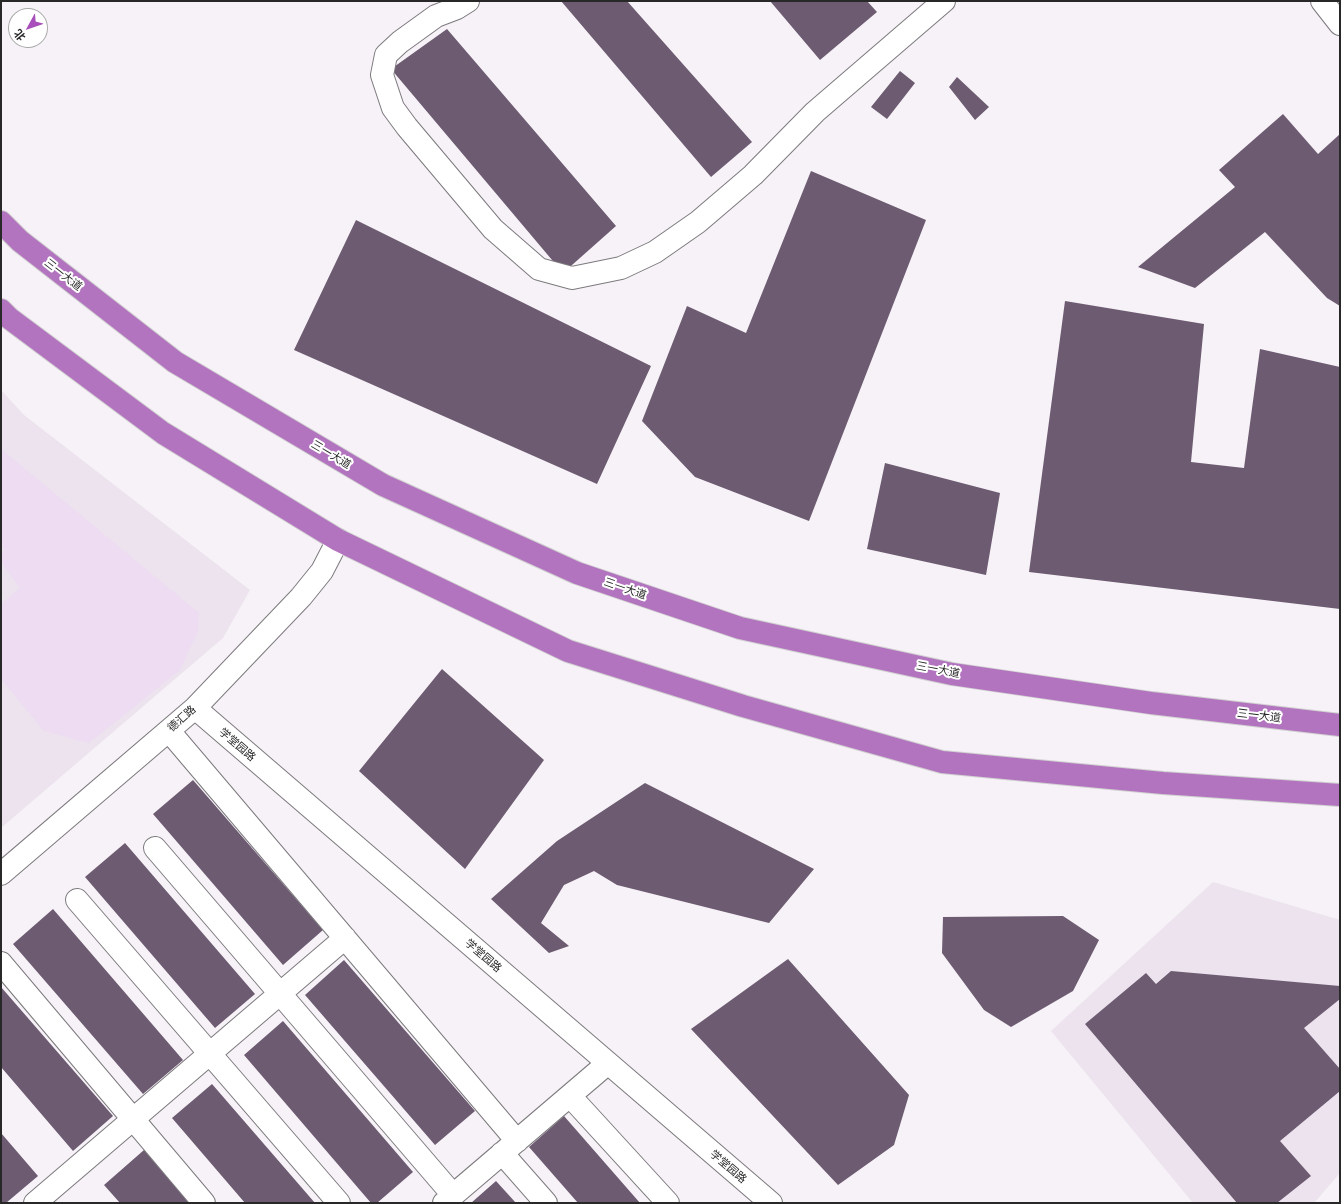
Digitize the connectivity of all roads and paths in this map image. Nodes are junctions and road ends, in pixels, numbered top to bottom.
1 (468, 1) edge
2 (944, 1) edge
3 (1322, 1) edge
4 (1340, 24) edge
5 (1, 222) edge
6 (1, 310) edge
7 (338, 540) junction
8 (195, 708) junction
9 (1340, 725) edge
10 (169, 731) junction
11 (1340, 795) edge
12 (155, 848) dead end
13 (1, 874) edge
14 (77, 900) dead end
15 (345, 938) junction
16 (1, 963) edge
17 (280, 994) junction
18 (210, 1054) junction
19 (608, 1064) junction
20 (570, 1096) junction
21 (133, 1120) junction
22 (510, 1147) junction
23 (448, 1199) edge
24 (36, 1203) edge
25 (204, 1203) edge
26 (339, 1203) edge
27 (546, 1203) edge
28 (668, 1203) edge
29 (771, 1203) edge

1 - 2 street
3 - 4 street
5 - 9 highway, 三一大道
6 - 7 highway
7 - 8 street, 德汇路
7 - 11 highway
8 - 10 street, 德汇路
8 - 19 street, 学堂园路
10 - 13 street, 德汇路
10 - 15 street
12 - 17 street
14 - 18 street
15 - 17 street
15 - 22 street
16 - 21 street
17 - 18 street
17 - 23 street
18 - 21 street
18 - 26 street
19 - 20 street
19 - 29 street, 学堂园路
20 - 22 street
20 - 28 street
21 - 24 street
21 - 25 street
22 - 23 street
22 - 27 street

